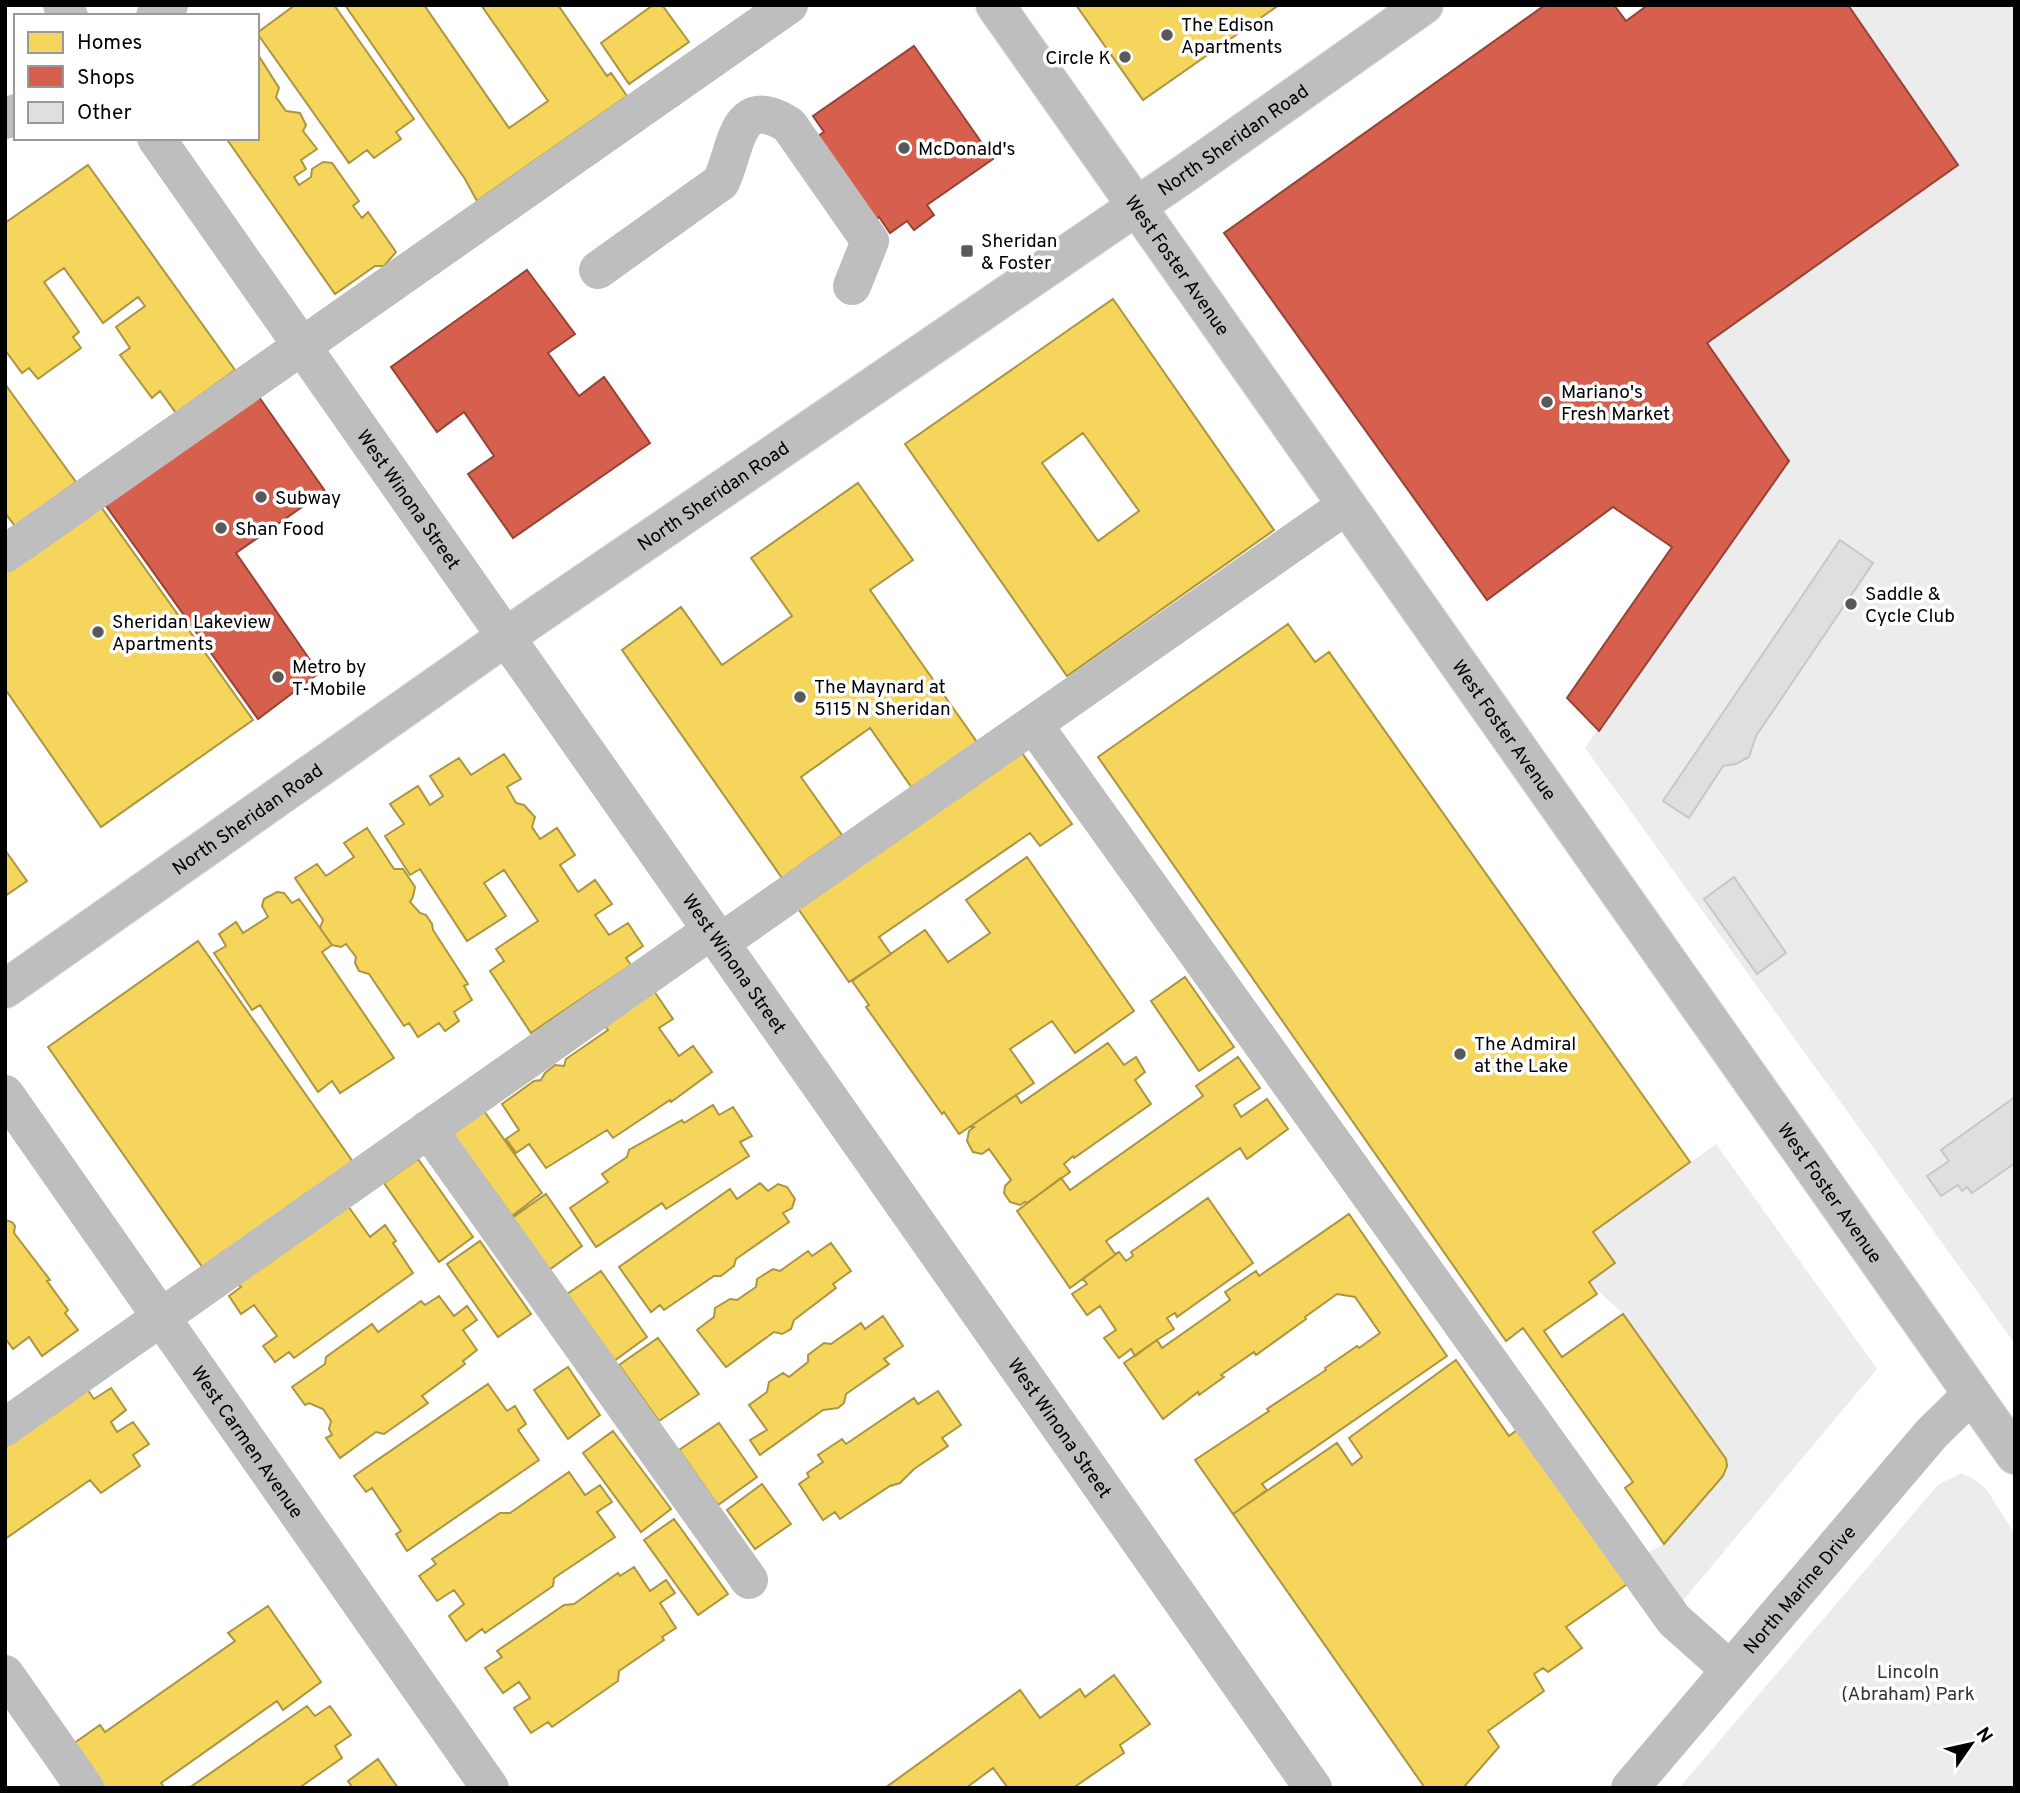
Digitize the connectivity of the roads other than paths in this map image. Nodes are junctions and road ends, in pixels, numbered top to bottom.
1 (789, 5) edge
2 (995, 5) edge
3 (1424, 5) edge
4 (157, 140) edge
5 (1137, 206) junction
6 (598, 270) dead end
7 (852, 286) dead end
8 (302, 346) junction
9 (1347, 505) junction
10 (5, 554) edge
11 (507, 636) junction
12 (1034, 724) junction
13 (717, 936) junction
14 (5, 989) edge
15 (5, 1094) edge
16 (428, 1129) junction
17 (161, 1316) junction
18 (1971, 1395) junction
19 (5, 1427) edge
20 (2015, 1455) edge
21 (749, 1580) dead end
22 (1729, 1669) junction
23 (5, 1674) edge
24 (85, 1788) edge
25 (490, 1788) edge
26 (1313, 1788) edge
27 (1630, 1788) edge

1 - 8 main road
2 - 5 main road, West Foster Avenue
3 - 5 main road, North Sheridan Road
4 - 8 main road, West Winona Street
5 - 9 main road, West Foster Avenue
5 - 11 main road, North Sheridan Road
6 - 7 main road
8 - 10 main road
8 - 11 main road, West Winona Street
9 - 12 main road
9 - 18 main road, West Foster Avenue
11 - 13 main road, West Winona Street
11 - 14 main road, North Sheridan Road
12 - 13 main road
12 - 22 main road
13 - 16 main road
13 - 26 main road, West Winona Street
15 - 17 main road, West Carmen Avenue
16 - 17 main road
16 - 21 main road
17 - 19 main road
17 - 25 main road, West Carmen Avenue
18 - 20 main road, West Foster Avenue
18 - 22 main road, North Marine Drive
22 - 27 main road, North Marine Drive
23 - 24 main road

